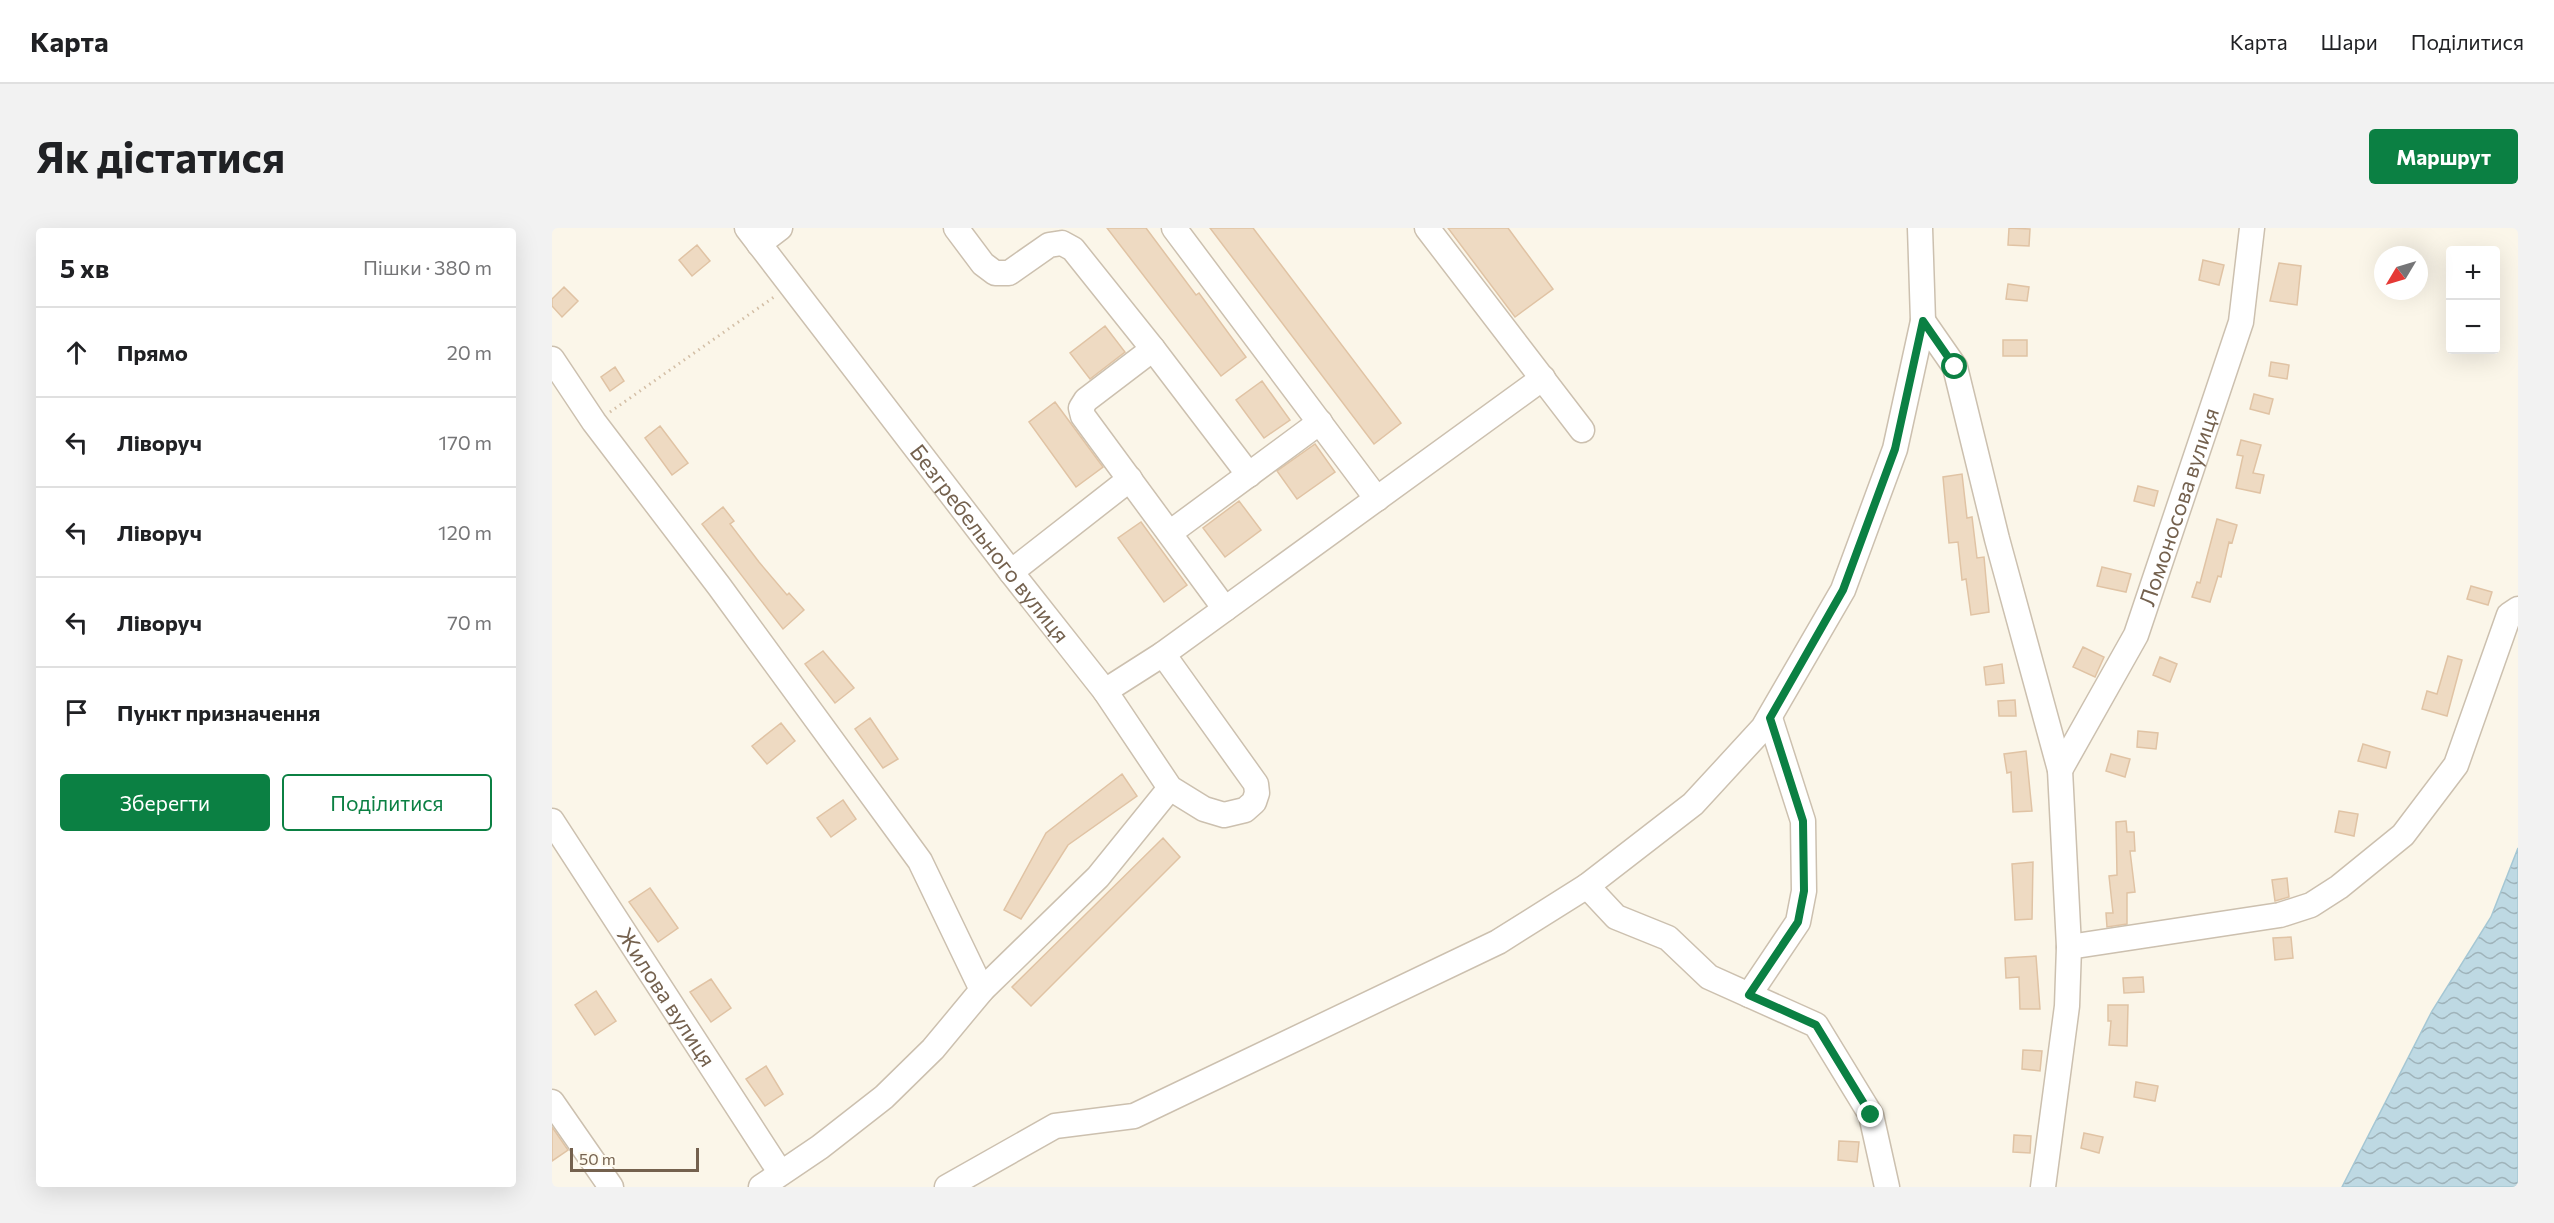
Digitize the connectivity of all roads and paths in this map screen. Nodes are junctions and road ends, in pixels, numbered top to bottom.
1 (780, 228) edge
2 (956, 228) edge
3 (1174, 228) edge
4 (1427, 228) edge
5 (1920, 228) edge
6 (2252, 228) edge
7 (753, 236) edge
8 (790, 285) junction
9 (1923, 321) junction
10 (1153, 349) junction
11 (552, 359) edge
12 (1543, 378) junction
13 (594, 422) junction
14 (1320, 422) junction
15 (1582, 429) dead end
16 (1249, 475) junction
17 (1130, 479) junction
18 (1377, 499) junction
19 (1171, 532) junction
20 (1011, 572) junction
21 (1225, 609) junction
22 (2518, 609) edge
23 (1163, 654) junction
24 (1105, 691) junction
25 (1770, 718) junction
26 (2060, 770) junction
27 (1170, 788) junction
28 (552, 821) edge
29 (1587, 886) junction
30 (2069, 947) junction
31 (982, 990) junction
32 (1749, 995) junction
33 (552, 1102) edge
34 (780, 1172) junction
35 (611, 1187) edge
36 (761, 1187) edge
37 (947, 1187) edge
38 (1887, 1187) edge
39 (2043, 1187) edge

1 - 7 street
2 - 10 street
3 - 14 street
4 - 12 street
5 - 9 street
6 - 26 street, Ломоносова вулиця
7 - 8 street, Безгребельного вулиця
8 - 13 path
8 - 20 street, Безгребельного вулиця
9 - 25 street
9 - 26 street
10 - 16 street
10 - 17 street
11 - 13 street
12 - 15 street
12 - 18 street
13 - 31 street
14 - 16 street
14 - 18 street
16 - 19 street
17 - 19 street
17 - 20 street
18 - 21 street
19 - 21 street
20 - 24 street, Безгребельного вулиця
21 - 23 street
22 - 30 street
23 - 24 street
23 - 27 street, Безгребельного вулиця
24 - 27 street, Безгребельного вулиця
25 - 29 street
25 - 32 street
26 - 30 street
27 - 31 street
28 - 34 street, Жилова вулиця
29 - 32 street
29 - 37 street
30 - 39 street
31 - 34 street
32 - 38 street
33 - 35 street
34 - 36 street

